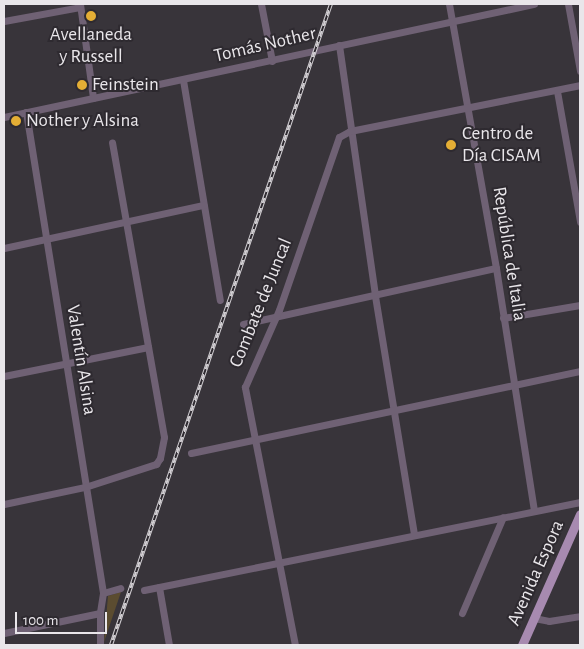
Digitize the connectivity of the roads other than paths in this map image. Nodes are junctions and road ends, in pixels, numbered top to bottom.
1 (261, 4) edge
2 (449, 4) edge
3 (534, 4) edge
4 (568, 4) edge
5 (80, 5) edge
6 (452, 20) junction
7 (4, 21) edge
8 (339, 45) junction
9 (272, 61) junction
10 (580, 71) edge
11 (183, 80) junction
12 (580, 86) edge
13 (557, 91) junction
14 (93, 98) junction
15 (468, 108) junction
16 (26, 112) junction
17 (4, 117) edge
18 (350, 131) junction
19 (112, 143) dead end
20 (203, 205) junction
21 (126, 222) junction
22 (580, 222) edge
23 (44, 239) junction
24 (4, 248) edge
25 (496, 268) junction
26 (375, 296) junction
27 (220, 300) dead end
28 (580, 305) edge
29 (276, 317) junction
30 (503, 318) junction
31 (243, 324) dead end
32 (148, 346) junction
33 (65, 365) junction
34 (580, 371) edge
35 (4, 376) edge
36 (513, 384) junction
37 (394, 410) junction
38 (256, 440) junction
39 (191, 453) dead end
40 (84, 487) junction
41 (580, 502) edge
42 (4, 504) edge
43 (534, 510) junction
44 (580, 514) edge
45 (503, 517) junction
46 (414, 534) junction
47 (279, 563) junction
48 (159, 587) junction
49 (120, 588) dead end
50 (144, 590) dead end
51 (103, 594) junction
52 (462, 612) dead end
53 (100, 613) junction
54 (580, 616) edge
55 (534, 618) junction
56 (4, 633) edge
57 (100, 645) edge
58 (170, 645) edge
59 (295, 645) edge
60 (522, 645) edge

1 - 9 street
2 - 6 street, República de Italia
3 - 6 street, Tomás Nother
4 - 10 street
5 - 7 street
5 - 14 street
6 - 8 street, Tomás Nother
6 - 15 street, República de Italia
8 - 9 street, Tomás Nother
8 - 18 street
9 - 11 street, Tomás Nother
11 - 14 street, Tomás Nother
11 - 20 street
12 - 13 street
13 - 15 street
13 - 22 street
14 - 16 street, Tomás Nother
15 - 18 street
15 - 25 street, República de Italia
16 - 17 street, Tomás Nother
16 - 23 street, Valentín Alsina
18 - 26 street
18 - 29 street, Combate de Juncal
19 - 21 street
20 - 21 street
20 - 27 street
21 - 23 street
21 - 32 street
23 - 24 street
23 - 33 street, Valentín Alsina
25 - 26 street
25 - 30 street, República de Italia
26 - 29 street
26 - 37 street
28 - 30 street
29 - 31 street
29 - 38 street, Combate de Juncal
30 - 36 street, República de Italia
32 - 33 street
32 - 40 street
33 - 35 street
33 - 40 street, Valentín Alsina
34 - 36 street
36 - 37 street
36 - 43 street, República de Italia
37 - 38 street
37 - 46 street
38 - 39 street
38 - 47 street, Combate de Juncal
40 - 42 street
40 - 51 street, Valentín Alsina
41 - 43 street
43 - 45 street
44 - 55 main road, Avenida Espora
45 - 46 street
45 - 52 street
46 - 47 street
47 - 48 street
47 - 59 street, Combate de Juncal
48 - 50 street
48 - 58 street
49 - 51 street
51 - 53 street, Valentín Alsina
53 - 56 street
53 - 57 street, Valentín Alsina
54 - 55 street
55 - 60 main road, Avenida Espora

